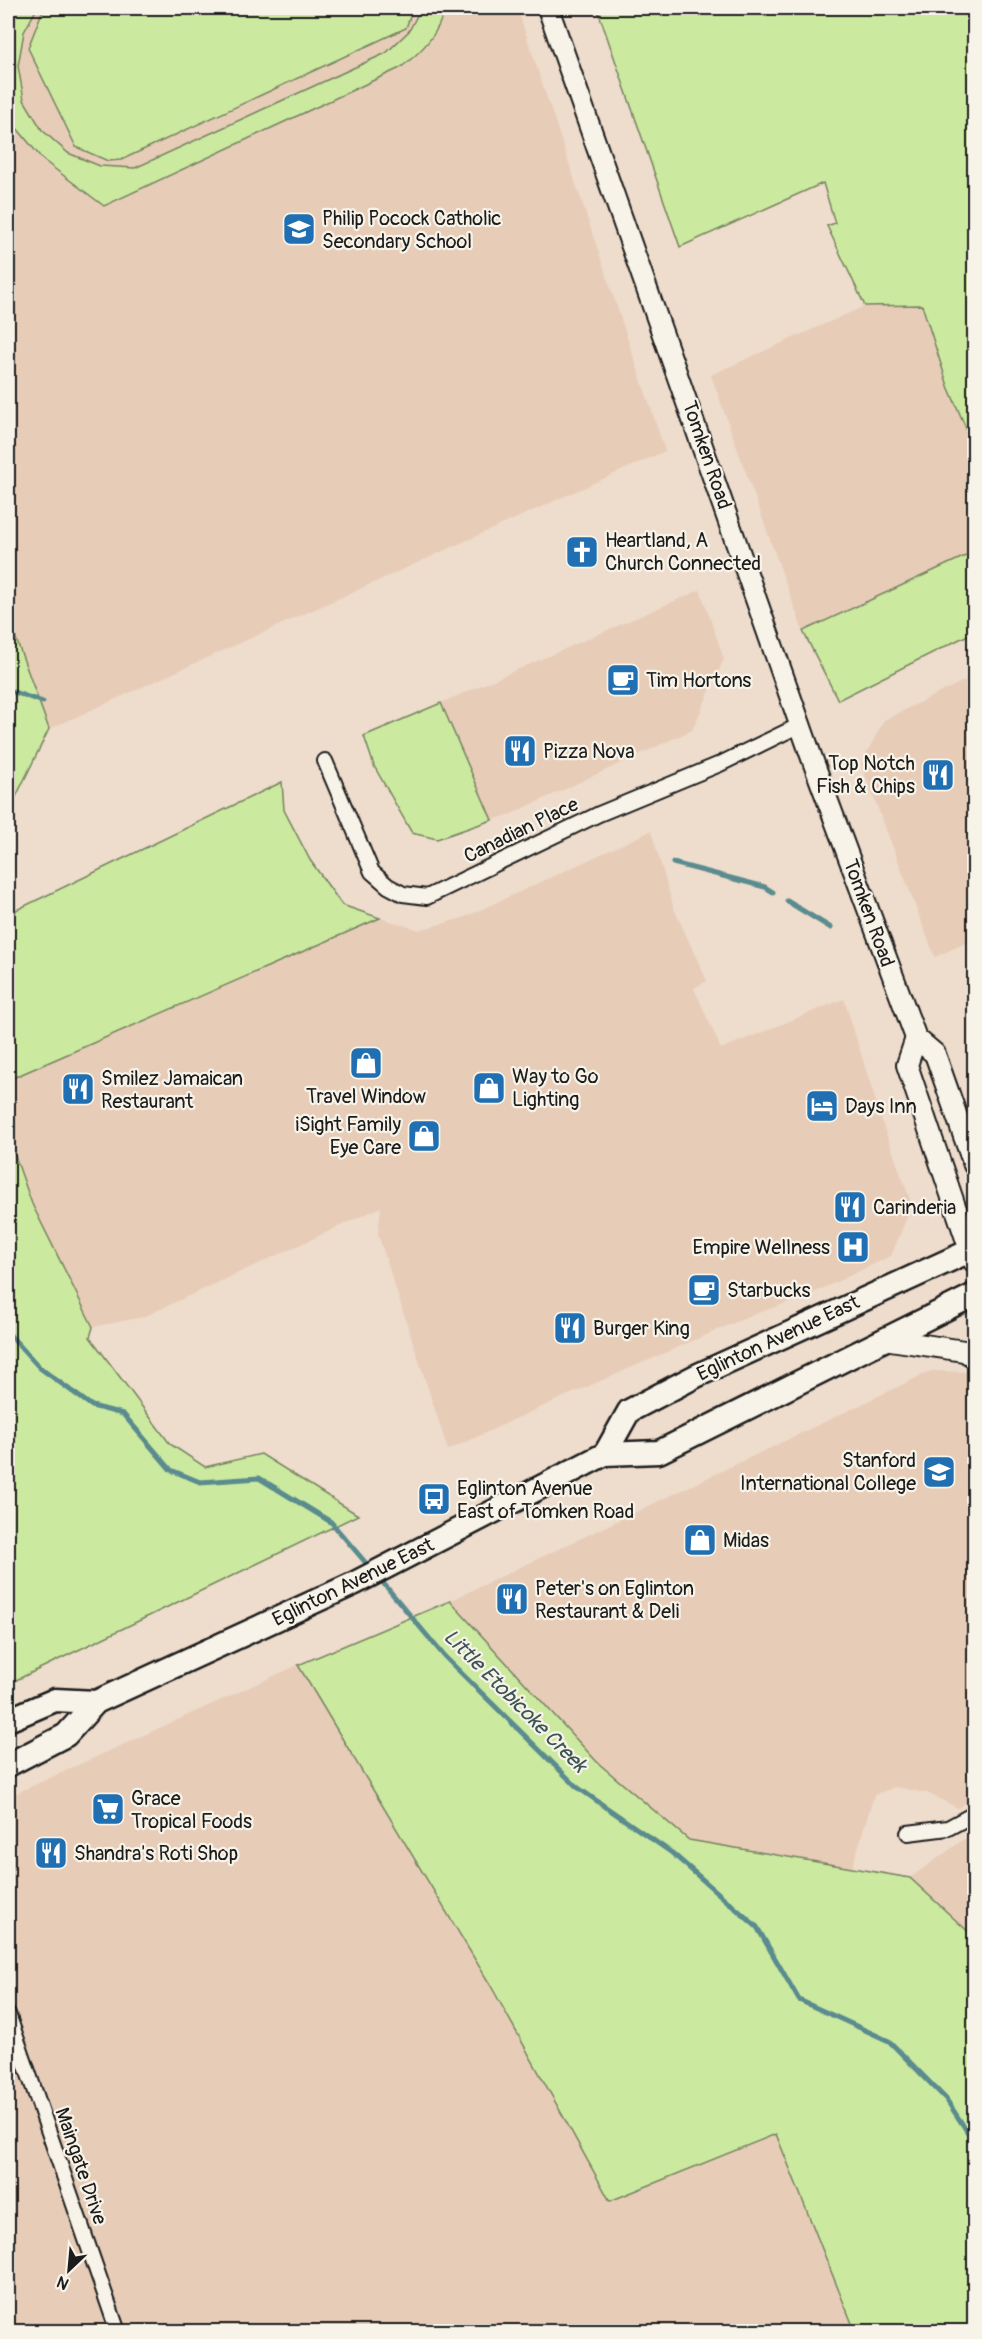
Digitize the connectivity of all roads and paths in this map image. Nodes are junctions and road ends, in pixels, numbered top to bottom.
1 (548, 8) edge
2 (800, 724) junction
3 (325, 761) dead end
4 (915, 1038) junction
5 (973, 1156) edge
6 (973, 1254) edge
7 (975, 1295) edge
8 (884, 1339) junction
9 (975, 1357) edge
10 (605, 1454) junction
11 (96, 1702) junction
12 (8, 1720) edge
13 (8, 1765) edge
14 (975, 1814) edge
15 (909, 1833) dead end
16 (8, 2014) edge
17 (118, 2331) edge

1 - 2 street, Tomken Road
2 - 3 street, Canadian Place
2 - 4 street, Tomken Road
4 - 5 street, Tomken Road
4 - 6 street
6 - 10 main road, Eglinton Avenue East
7 - 8 main road, Eglinton Avenue East
8 - 9 street
8 - 10 main road, Eglinton Avenue East
10 - 11 main road, Eglinton Avenue East
11 - 12 main road, Eglinton Avenue East
11 - 13 main road, Eglinton Avenue East
14 - 15 street
16 - 17 street, Maingate Drive

